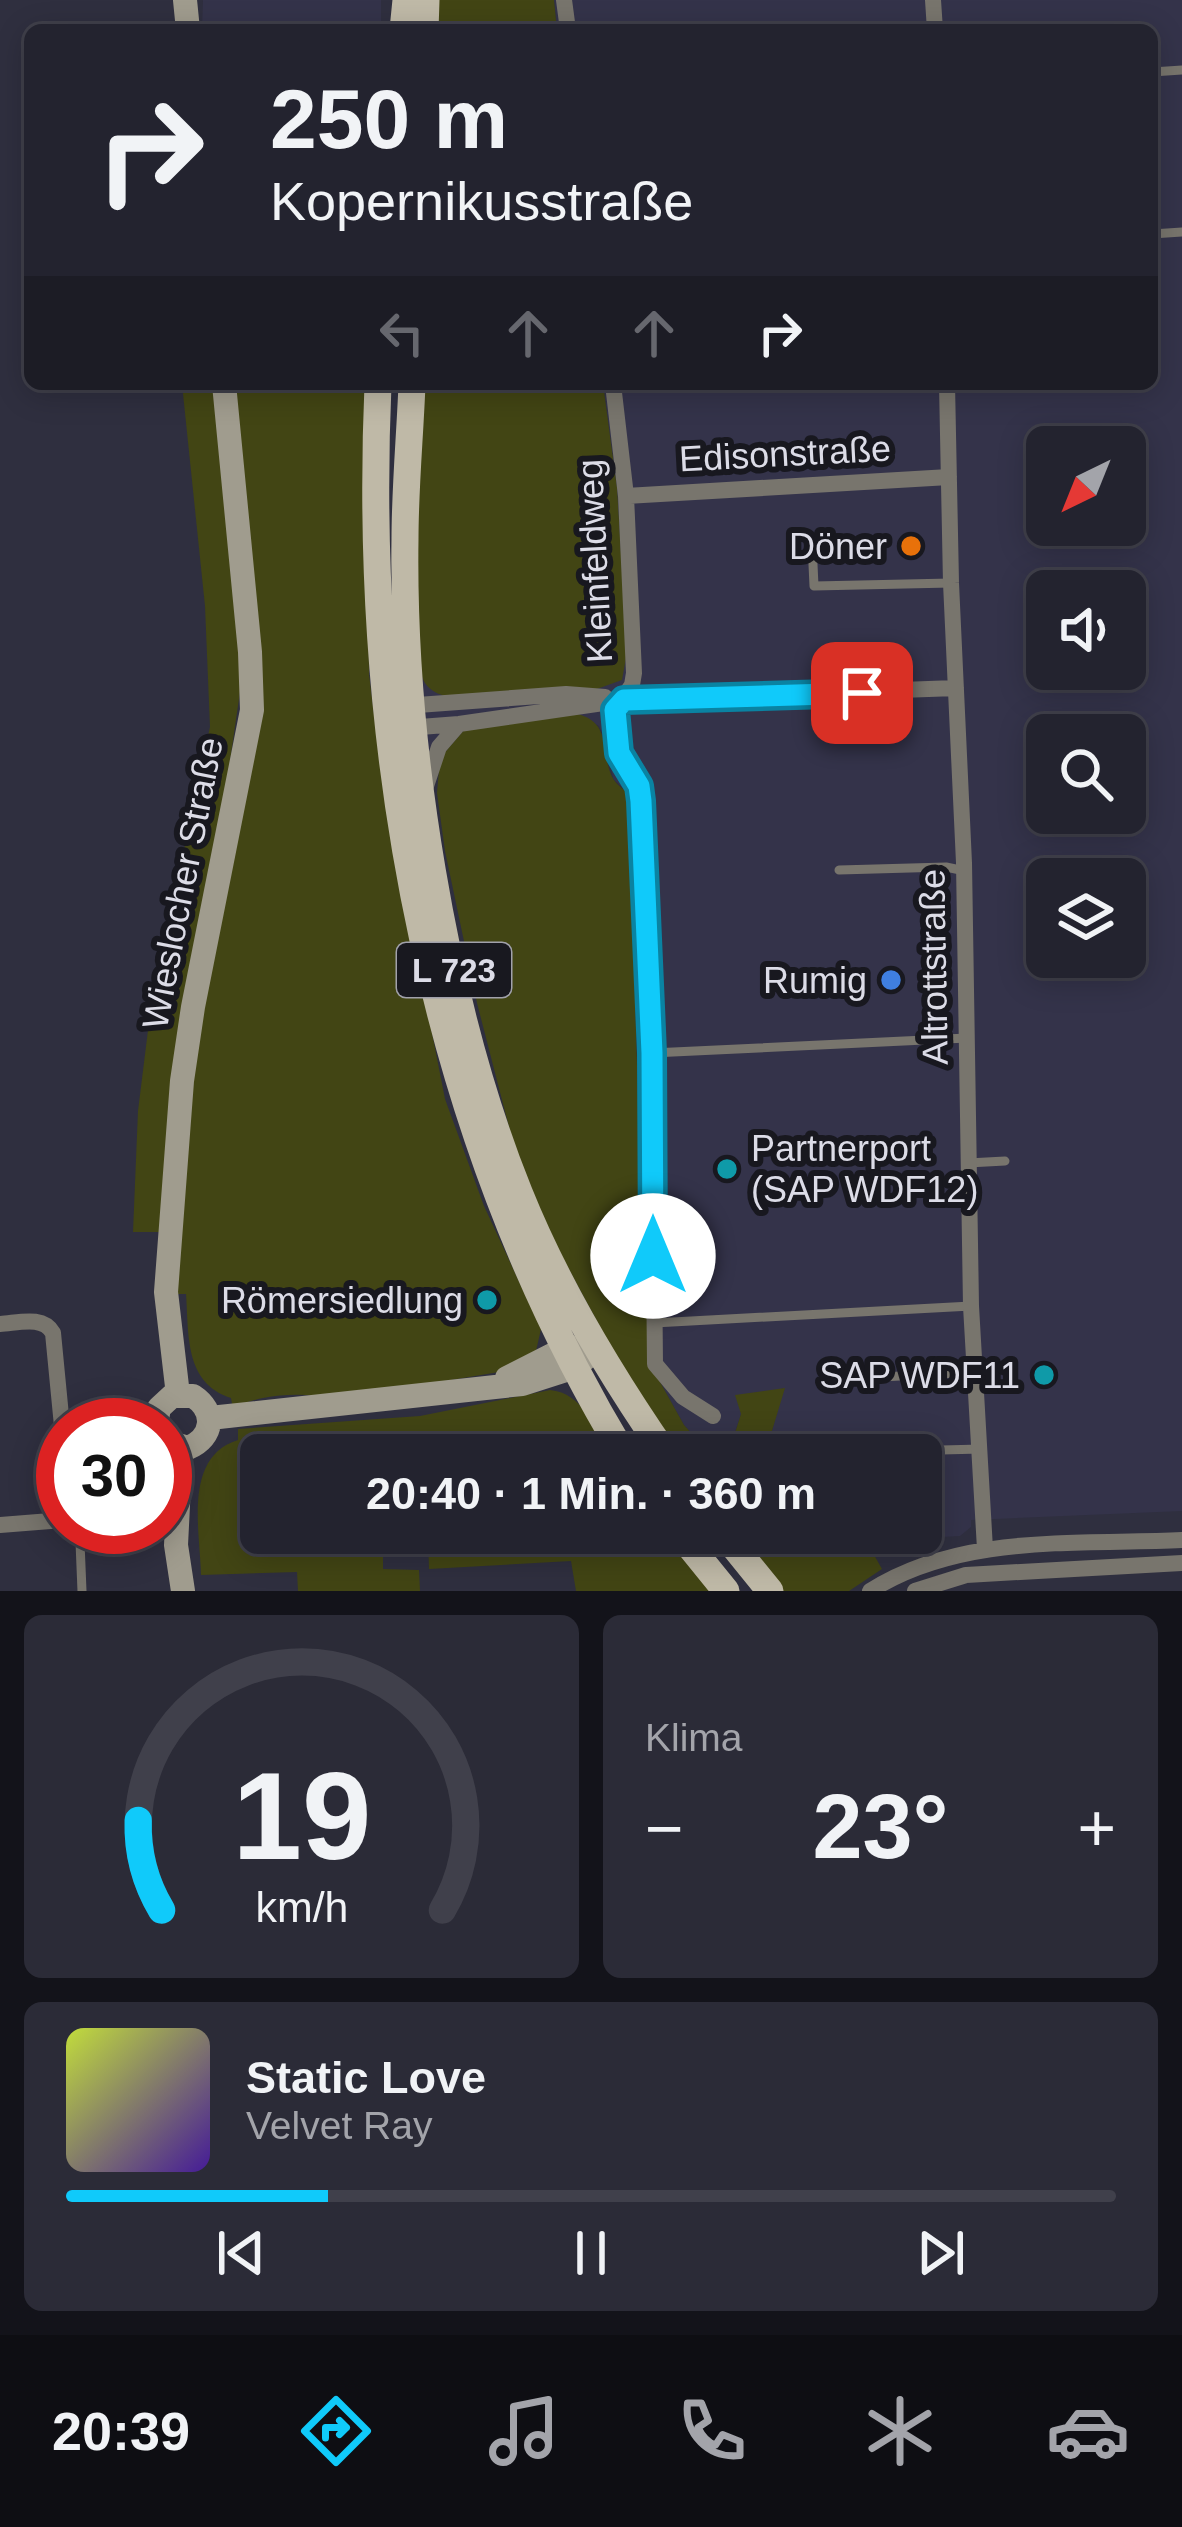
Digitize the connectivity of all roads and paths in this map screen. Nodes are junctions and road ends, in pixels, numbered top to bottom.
1 (225, 390) edge
2 (378, 390) edge
3 (412, 390) edge
4 (614, 390) edge
5 (947, 390) edge
6 (949, 476) junction
7 (626, 496) junction
8 (812, 543) dead end
9 (951, 583) junction
10 (956, 688) junction
11 (624, 700) junction
12 (413, 716) junction
13 (385, 719) junction
14 (459, 724) junction
15 (423, 798) junction
16 (839, 870) dead end
17 (964, 871) junction
18 (967, 1038) junction
19 (652, 1053) junction
20 (1005, 1161) dead end
21 (968, 1163) junction
22 (971, 1306) junction
23 (654, 1323) junction
24 (0, 1324) edge
25 (599, 1347) junction
26 (571, 1358) junction
27 (976, 1372) junction
28 (881, 1377) dead end
29 (178, 1395) junction
30 (60, 1398) edge
31 (172, 1398) edge
32 (712, 1416) dead end
33 (209, 1418) junction
34 (613, 1434) edge
35 (653, 1434) edge
36 (192, 1446) edge
37 (980, 1449) junction
38 (942, 1450) edge
39 (36, 1522) edge
40 (0, 1525) edge
41 (1182, 1540) edge
42 (985, 1549) junction
43 (80, 1554) edge
44 (177, 1554) edge
45 (697, 1554) edge
46 (740, 1554) edge
47 (1182, 1563) edge
48 (82, 1591) edge
49 (183, 1591) edge
50 (726, 1591) edge
51 (770, 1591) edge
52 (870, 1591) edge
53 (915, 1591) edge

1 - 29 street, Wieslocher Straße
2 - 13 main road, L 723
3 - 12 main road, L 723
4 - 7 street, Kleinfeldweg
5 - 6 street, Altrottstraße
6 - 7 street, Edisonstraße
6 - 9 street, Altrottstraße
7 - 11 street, Kleinfeldweg
8 - 9 lane
9 - 10 street, Altrottstraße
10 - 11 street
10 - 17 street, Altrottstraße
11 - 12 street
11 - 14 street
11 - 19 street, Kleinfeldweg
12 - 13 street
12 - 13 street
12 - 14 street
12 - 15 main road, L 723
13 - 26 main road, L 723
14 - 15 street
15 - 25 main road, L 723
16 - 17 lane
17 - 18 street, Altrottstraße
18 - 19 lane
18 - 21 street, Altrottstraße
19 - 23 street, Kleinfeldweg
20 - 21 lane
21 - 22 street, Altrottstraße
22 - 23 lane
22 - 27 street, Altrottstraße
23 - 32 street, Kleinfeldweg
24 - 30 street
25 - 26 street
25 - 35 main road, L 723
26 - 33 street
26 - 34 main road, L 723
27 - 28 lane
27 - 37 street, Altrottstraße
29 - 31 street
29 - 33 street
33 - 36 street
37 - 38 lane
37 - 42 street, Altrottstraße
39 - 40 street
41 - 42 street
42 - 52 street
43 - 48 lane
44 - 49 street
45 - 50 main road
46 - 51 main road
47 - 53 street

